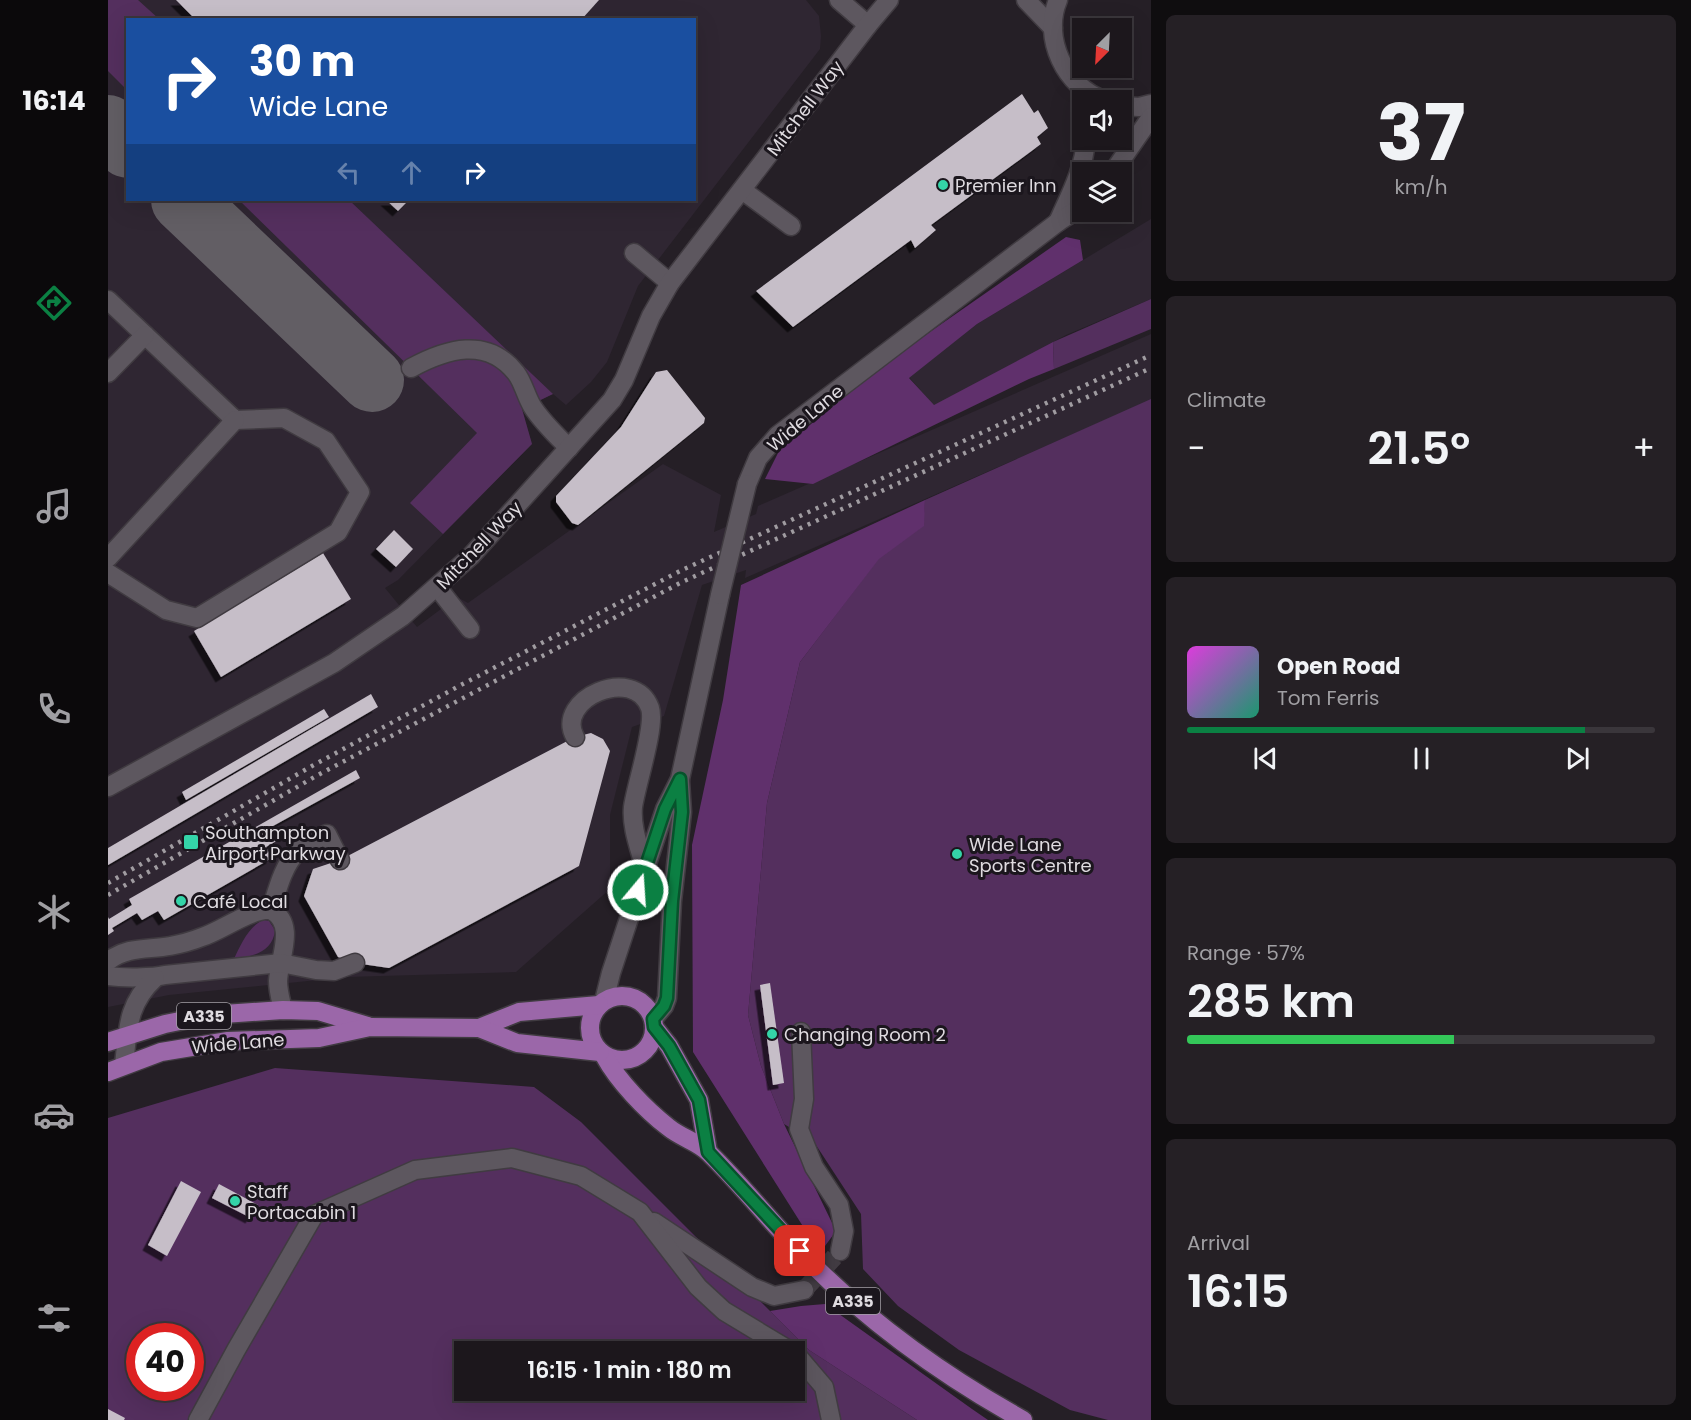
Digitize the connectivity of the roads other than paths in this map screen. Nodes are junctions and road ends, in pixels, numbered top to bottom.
1 (839, 0) edge
2 (889, 0) edge
3 (1026, 0) edge
4 (1058, 0) edge
5 (868, 25) junction
6 (1053, 28) junction
7 (1077, 84) junction
8 (1079, 90) edge
9 (1085, 90) edge
10 (1151, 104) edge
11 (1132, 106) edge
12 (1151, 117) edge
13 (1085, 150) edge
14 (1120, 162) edge
15 (742, 190) junction
16 (1072, 213) edge
17 (1058, 222) junction
18 (791, 226) dead end
19 (634, 253) dead end
20 (670, 284) junction
21 (108, 300) edge
22 (145, 335) junction
23 (411, 368) dead end
24 (108, 373) edge
25 (235, 420) junction
26 (569, 448) junction
27 (108, 558) edge
28 (108, 573) edge
29 (438, 588) junction
30 (470, 629) dead end
31 (575, 737) dead end
32 (680, 779) junction
33 (108, 787) edge
34 (340, 860) dead end
35 (645, 869) junction
36 (271, 910) junction
37 (108, 961) edge
38 (281, 963) junction
39 (355, 963) dead end
40 (108, 976) edge
41 (155, 978) junction
42 (602, 1003) junction
43 (283, 1010) junction
44 (654, 1023) junction
45 (370, 1026) junction
46 (479, 1028) junction
47 (801, 1032) dead end
48 (127, 1036) junction
49 (108, 1042) edge
50 (108, 1051) edge
51 (602, 1054) junction
52 (116, 1068) edge
53 (708, 1152) junction
54 (640, 1212) junction
55 (840, 1251) tunnel mouth
56 (804, 1290) tunnel mouth
57 (775, 1341) edge
58 (805, 1365) edge
59 (198, 1420) edge
60 (831, 1420) edge
61 (1023, 1420) edge

1 - 5 street
2 - 5 street, Mitchell Way
3 - 6 street
4 - 6 street
5 - 15 street, Mitchell Way
6 - 7 street
7 - 8 street
7 - 9 street
10 - 11 street
12 - 14 street
13 - 17 street, Wide Lane
15 - 18 street
15 - 20 street, Mitchell Way
16 - 17 street, Wide Lane
17 - 32 street, Wide Lane, bridge
19 - 20 street
20 - 26 street, Mitchell Way
21 - 22 street
22 - 24 street
22 - 25 street
23 - 26 street
25 - 27 street
25 - 28 street
26 - 29 street, Mitchell Way
29 - 30 street
29 - 33 street, Mitchell Way
31 - 35 street
32 - 35 street, Wide Lane
32 - 44 street, Wide Lane
34 - 36 street
35 - 42 street, Wide Lane
36 - 37 street
36 - 38 street
38 - 39 street
38 - 41 street
38 - 43 street
40 - 41 street
41 - 48 street
42 - 44 main road
42 - 46 main road, Wide Lane / A335
42 - 51 main road
43 - 45 main road, Wide Lane / A335
43 - 48 main road, Wide Lane / A335
44 - 51 main road
44 - 53 main road
45 - 46 main road, Wide Lane / A335
45 - 52 main road, Wide Lane / A335
46 - 51 main road, Wide Lane / A335
47 - 55 street
48 - 49 main road, Wide Lane / A335
48 - 52 street
50 - 52 street
51 - 53 main road, A335
53 - 61 main road, A335
54 - 56 street
54 - 57 street
54 - 59 street
58 - 60 street

